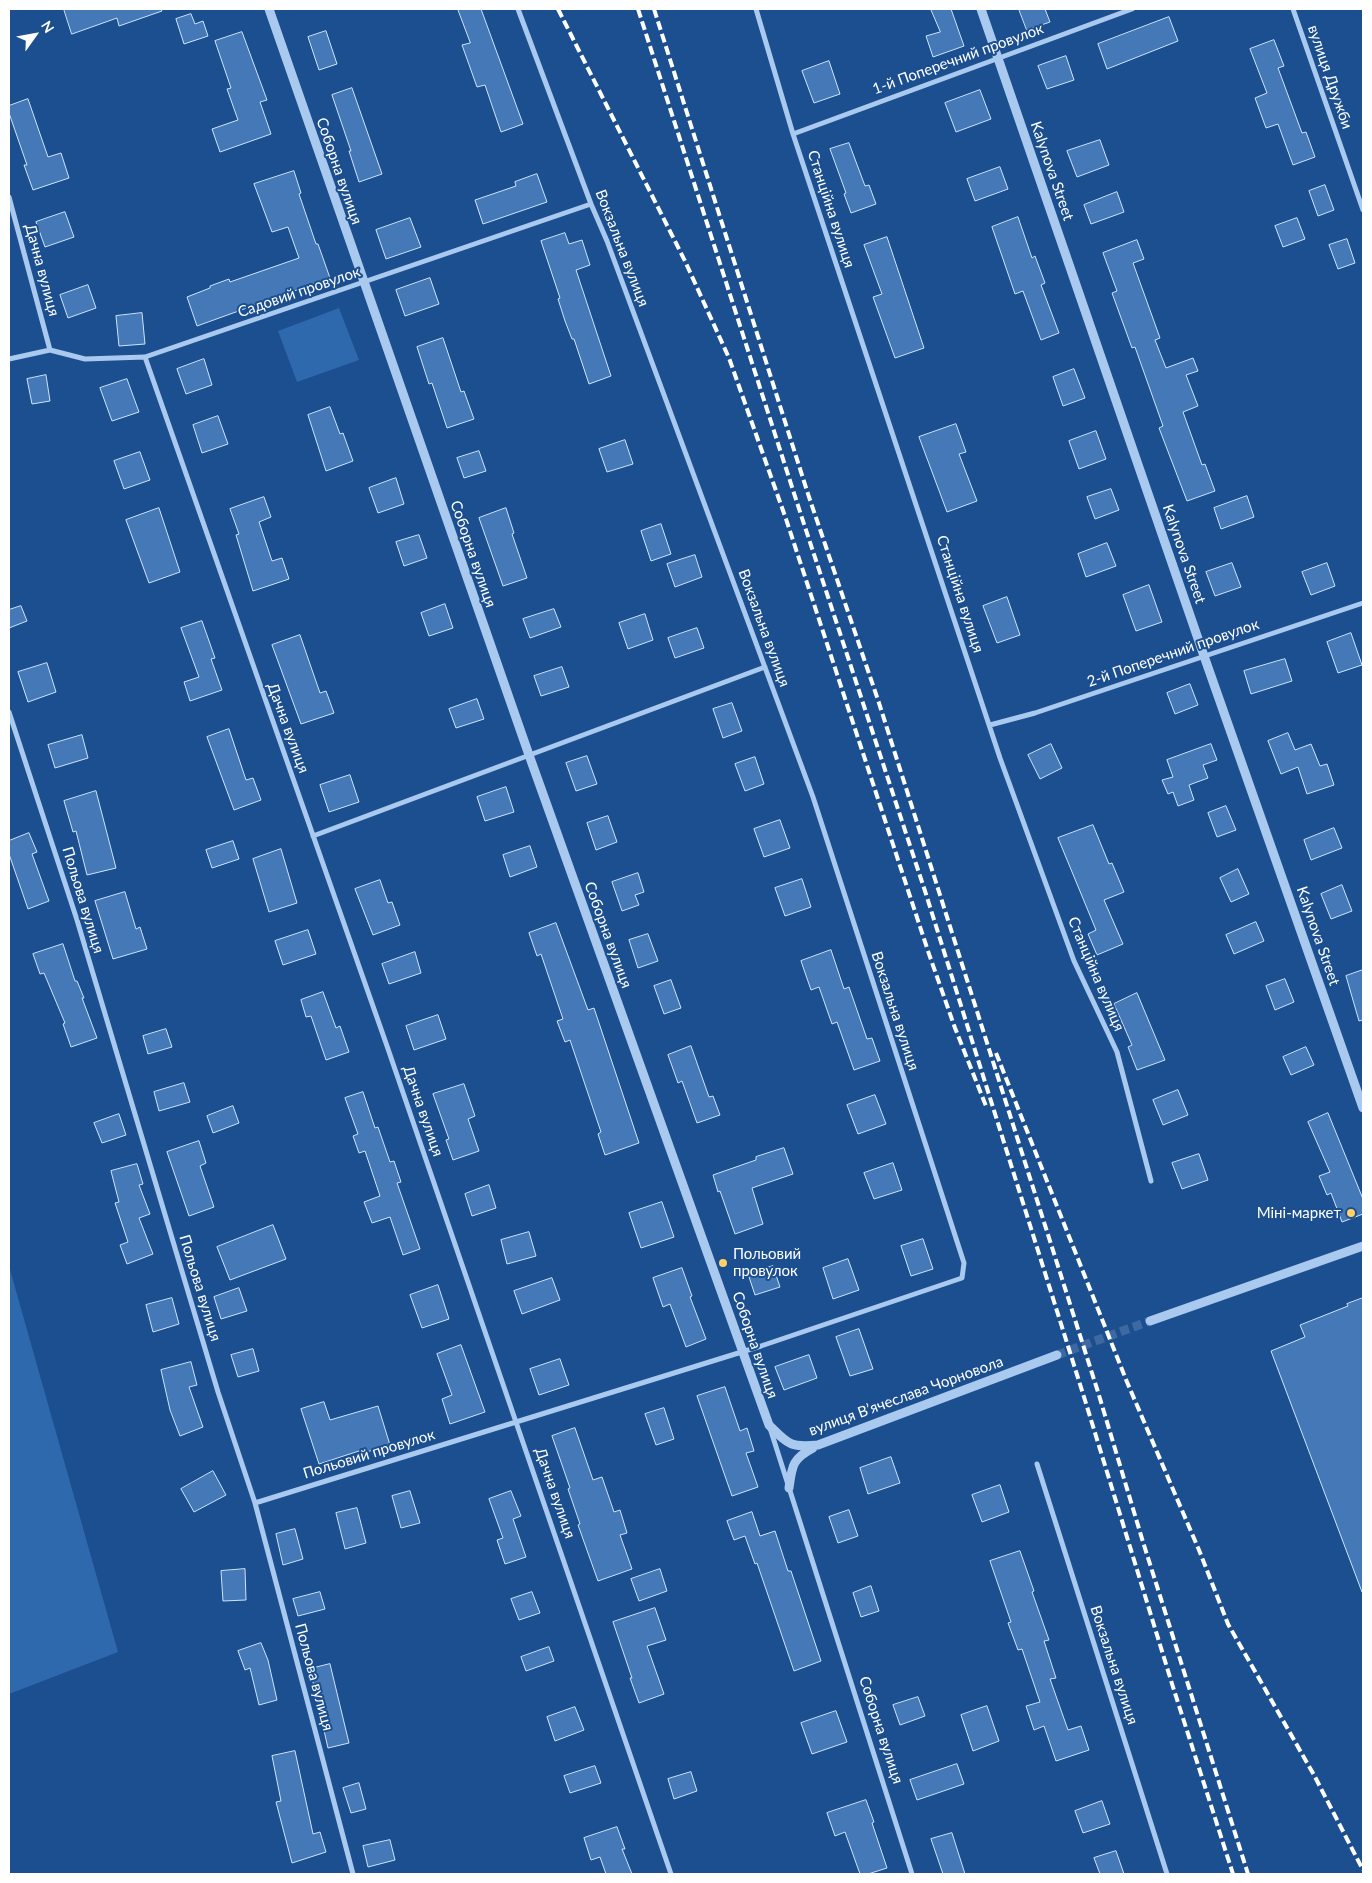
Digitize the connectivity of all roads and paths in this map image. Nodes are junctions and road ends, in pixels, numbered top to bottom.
1 (269, 9) edge
2 (518, 9) edge
3 (756, 9) edge
4 (981, 9) edge
5 (1132, 9) edge
6 (1293, 9) edge
7 (998, 57) junction
8 (793, 134) junction
9 (9, 197) edge
10 (591, 204) junction
11 (1363, 210) edge
12 (363, 283) junction
13 (50, 350) junction
14 (145, 357) junction
15 (9, 359) edge
16 (1363, 603) edge
17 (1204, 656) junction
18 (765, 667) junction
19 (9, 712) edge
20 (990, 724) junction
21 (529, 755) junction
22 (313, 836) junction
23 (1363, 1108) edge
24 (1151, 1181) dead end
25 (1363, 1246) edge
26 (964, 1263) joint
27 (1150, 1321) tunnel mouth
28 (744, 1351) junction
29 (1057, 1355) tunnel mouth
30 (517, 1421) junction
31 (769, 1425) junction
32 (818, 1445) junction
33 (1037, 1464) dead end
34 (789, 1488) junction
35 (255, 1503) junction
36 (353, 1874) edge
37 (671, 1874) edge
38 (912, 1874) edge
39 (1166, 1874) edge

1 - 12 street, Соборна вулиця
2 - 10 street, Вокзальна вулиця
3 - 8 street, Станційна вулиця
4 - 7 street, Kalynova Street
5 - 7 street, 1-й Поперечний провулок
6 - 11 street, вулиця Дружби
7 - 8 street, 1-й Поперечний провулок
7 - 17 street, Kalynova Street
8 - 20 street, Станційна вулиця
9 - 13 street, Дачна вулиця
10 - 12 street, Садовий провулок
10 - 18 street, Вокзальна вулиця
12 - 14 street, Садовий провулок
12 - 21 street, Соборна вулиця
13 - 14 street, Садовий провулок
13 - 15 street, Садовий провулок
14 - 22 street, Дачна вулиця
16 - 17 street, 2-й Поперечний провулок
17 - 20 street, 2-й Поперечний провулок
17 - 23 street, Kalynova Street
18 - 21 street
18 - 26 street, Вокзальна вулиця
19 - 35 street, Польова вулиця
20 - 24 street, Станційна вулиця
21 - 22 street
21 - 28 street, Соборна вулиця
22 - 30 street, Дачна вулиця
25 - 27 street
26 - 28 street, Польовий провулок
28 - 30 street, Польовий провулок
28 - 31 street, Соборна вулиця
29 - 32 street, вулиця Вʼячеслава Чорновола
30 - 35 street, Польовий провулок
30 - 37 street, Дачна вулиця
31 - 32 street, вулиця Вʼячеслава Чорновола
31 - 34 street, Соборна вулиця
32 - 34 street
33 - 39 street, Вокзальна вулиця
34 - 38 street, Соборна вулиця
35 - 36 street, Польова вулиця

